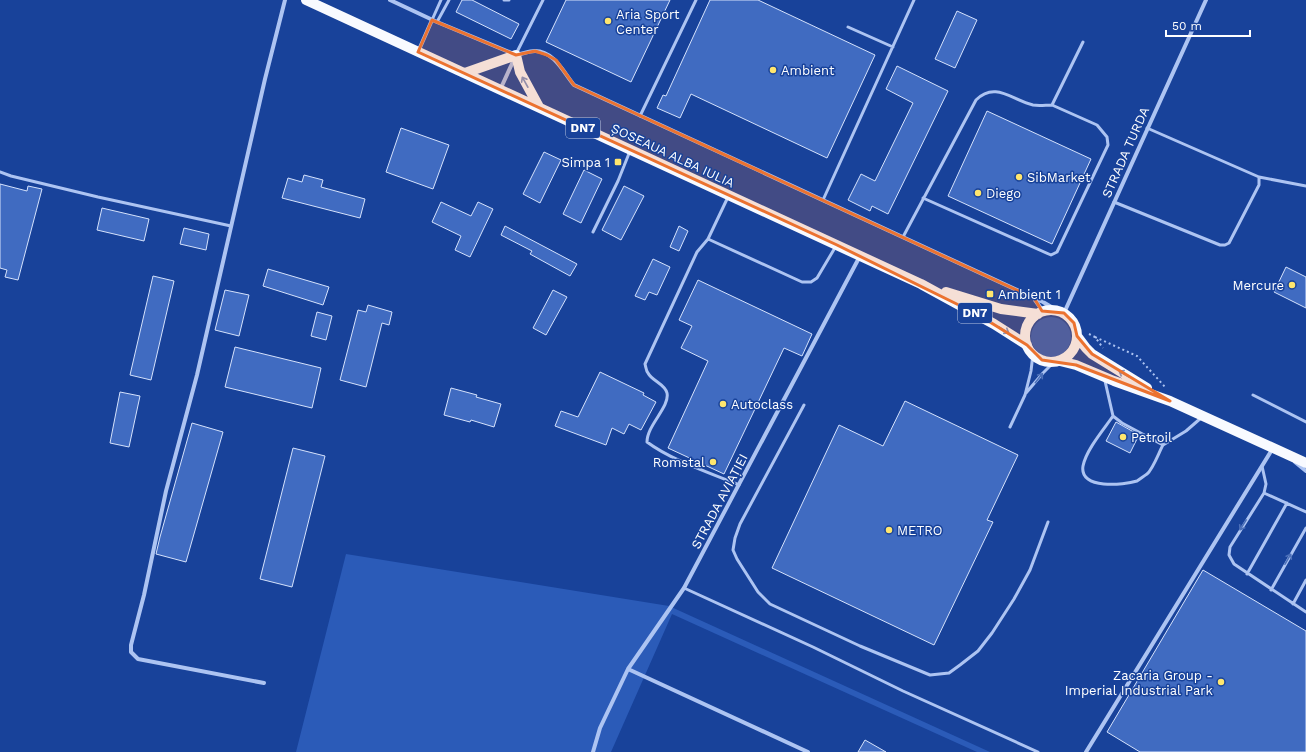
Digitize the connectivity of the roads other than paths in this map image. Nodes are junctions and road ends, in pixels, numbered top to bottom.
1 (285, 0) edge
2 (306, 0) edge
3 (390, 0) edge
4 (441, 0) edge
5 (449, 0) edge
6 (504, 0) edge
7 (509, 0) edge
8 (543, 0) edge
9 (696, 0) edge
10 (914, 0) edge
11 (1206, 0) edge
12 (432, 20) junction
13 (437, 22) junction
14 (848, 27) dead end
15 (1083, 42) dead end
16 (893, 47) junction
17 (418, 52) junction
18 (516, 55) junction
19 (465, 74) junction
20 (500, 90) junction
21 (1052, 105) junction
22 (540, 107) junction
23 (640, 116) junction
24 (1147, 128) junction
25 (630, 150) junction
26 (0, 172) edge
27 (1259, 177) junction
28 (1306, 186) edge
29 (729, 195) junction
30 (923, 198) junction
31 (823, 200) junction
32 (1114, 202) junction
33 (231, 226) junction
34 (593, 232) dead end
35 (903, 237) junction
36 (708, 239) junction
37 (837, 245) junction
38 (860, 256) junction
39 (921, 284) junction
40 (1034, 298) junction
41 (1061, 312) junction
42 (1039, 313) junction
43 (1077, 336) junction
44 (1027, 345) junction
45 (1033, 354) junction
46 (1057, 361) junction
47 (1105, 377) junction
48 (1025, 395) junction
49 (1253, 395) dead end
50 (1170, 401) junction
51 (804, 405) dead end
52 (1113, 416) junction
53 (1204, 416) junction
54 (1306, 422) edge
55 (1010, 427) dead end
56 (1163, 445) junction
57 (1273, 448) junction
58 (1284, 453) junction
59 (1306, 463) edge
60 (1262, 466) junction
61 (1306, 472) edge
62 (739, 485) junction
63 (1264, 493) junction
64 (1287, 503) junction
65 (1306, 512) edge
66 (1048, 522) dead end
67 (1306, 528) edge
68 (1247, 574) junction
69 (1306, 580) edge
70 (684, 588) junction
71 (1271, 590) junction
72 (1293, 604) junction
73 (1306, 612) edge
74 (628, 668) junction
75 (264, 683) dead end
76 (593, 752) edge
77 (808, 752) edge
78 (1038, 752) edge
79 (1086, 752) edge

1 - 33 street
2 - 17 main road, ȘOSEAUA ALBA IULIA / DN7
3 - 12 street
4 - 12 lane
5 - 13 lane
6 - 7 lane
8 - 18 lane
9 - 23 lane
10 - 16 lane
11 - 24 street, STRADA TURDA
12 - 13 street
12 - 17 street
13 - 18 street
14 - 16 lane
15 - 21 lane
16 - 31 lane
17 - 19 main road, ȘOSEAUA ALBA IULIA / DN7
18 - 19 main road
18 - 20 street
22 -> 18 main road
18 - 23 street
19 - 20 main road, ȘOSEAUA ALBA IULIA / DN7
20 - 22 main road, ȘOSEAUA ALBA IULIA / DN7
21 - 30 lane
21 - 30 lane
22 - 25 main road, ȘOSEAUA ALBA IULIA / DN7
23 - 31 street
24 - 27 lane
24 - 32 street, STRADA TURDA
25 - 29 main road, ȘOSEAUA ALBA IULIA / DN7
25 - 34 lane
26 - 33 lane
27 - 28 lane
27 - 32 lane
29 - 36 lane
29 - 37 main road, ȘOSEAUA ALBA IULIA / DN7
30 - 35 lane
31 - 35 street
32 - 41 street, STRADA TURDA
33 - 75 street
35 - 40 street
36 - 37 lane
36 - 62 lane
37 - 38 main road, ȘOSEAUA ALBA IULIA / DN7
38 - 39 main road, ȘOSEAUA ALBA IULIA / DN7
38 - 62 street, STRADA AVIAȚIEI
39 - 42 main road, ȘOSEAUA ALBA IULIA / DN7
39 -> 44 main road, ȘOSEAUA ALBA IULIA / DN7
40 - 41 street
40 - 42 street
41 - 42 main road, DN7
41 - 43 main road
42 - 44 main road
43 - 46 main road
50 -> 43 main road
44 - 45 main road, DN7
45 - 46 main road
45 - 48 lane
46 - 47 main road
48 -> 46 lane
47 - 50 main road
47 - 52 lane
48 - 55 lane
49 - 54 lane
50 - 53 main road
51 - 66 lane
52 - 56 lane
52 - 56 lane
53 - 56 lane
53 - 57 main road
57 - 58 main road
57 - 60 street
58 - 59 main road
58 - 61 street
60 - 63 lane
60 - 79 street
62 - 70 street, STRADA AVIAȚIEI
63 - 64 lane
63 -> 68 lane
64 - 65 lane
64 - 68 lane
71 -> 67 lane
68 - 71 lane
69 - 72 lane
70 - 74 street, STRADA AVIAȚIEI
70 - 78 lane
71 - 72 lane
72 - 73 lane
74 - 76 street, STRADA AVIAȚIEI
74 - 77 street

